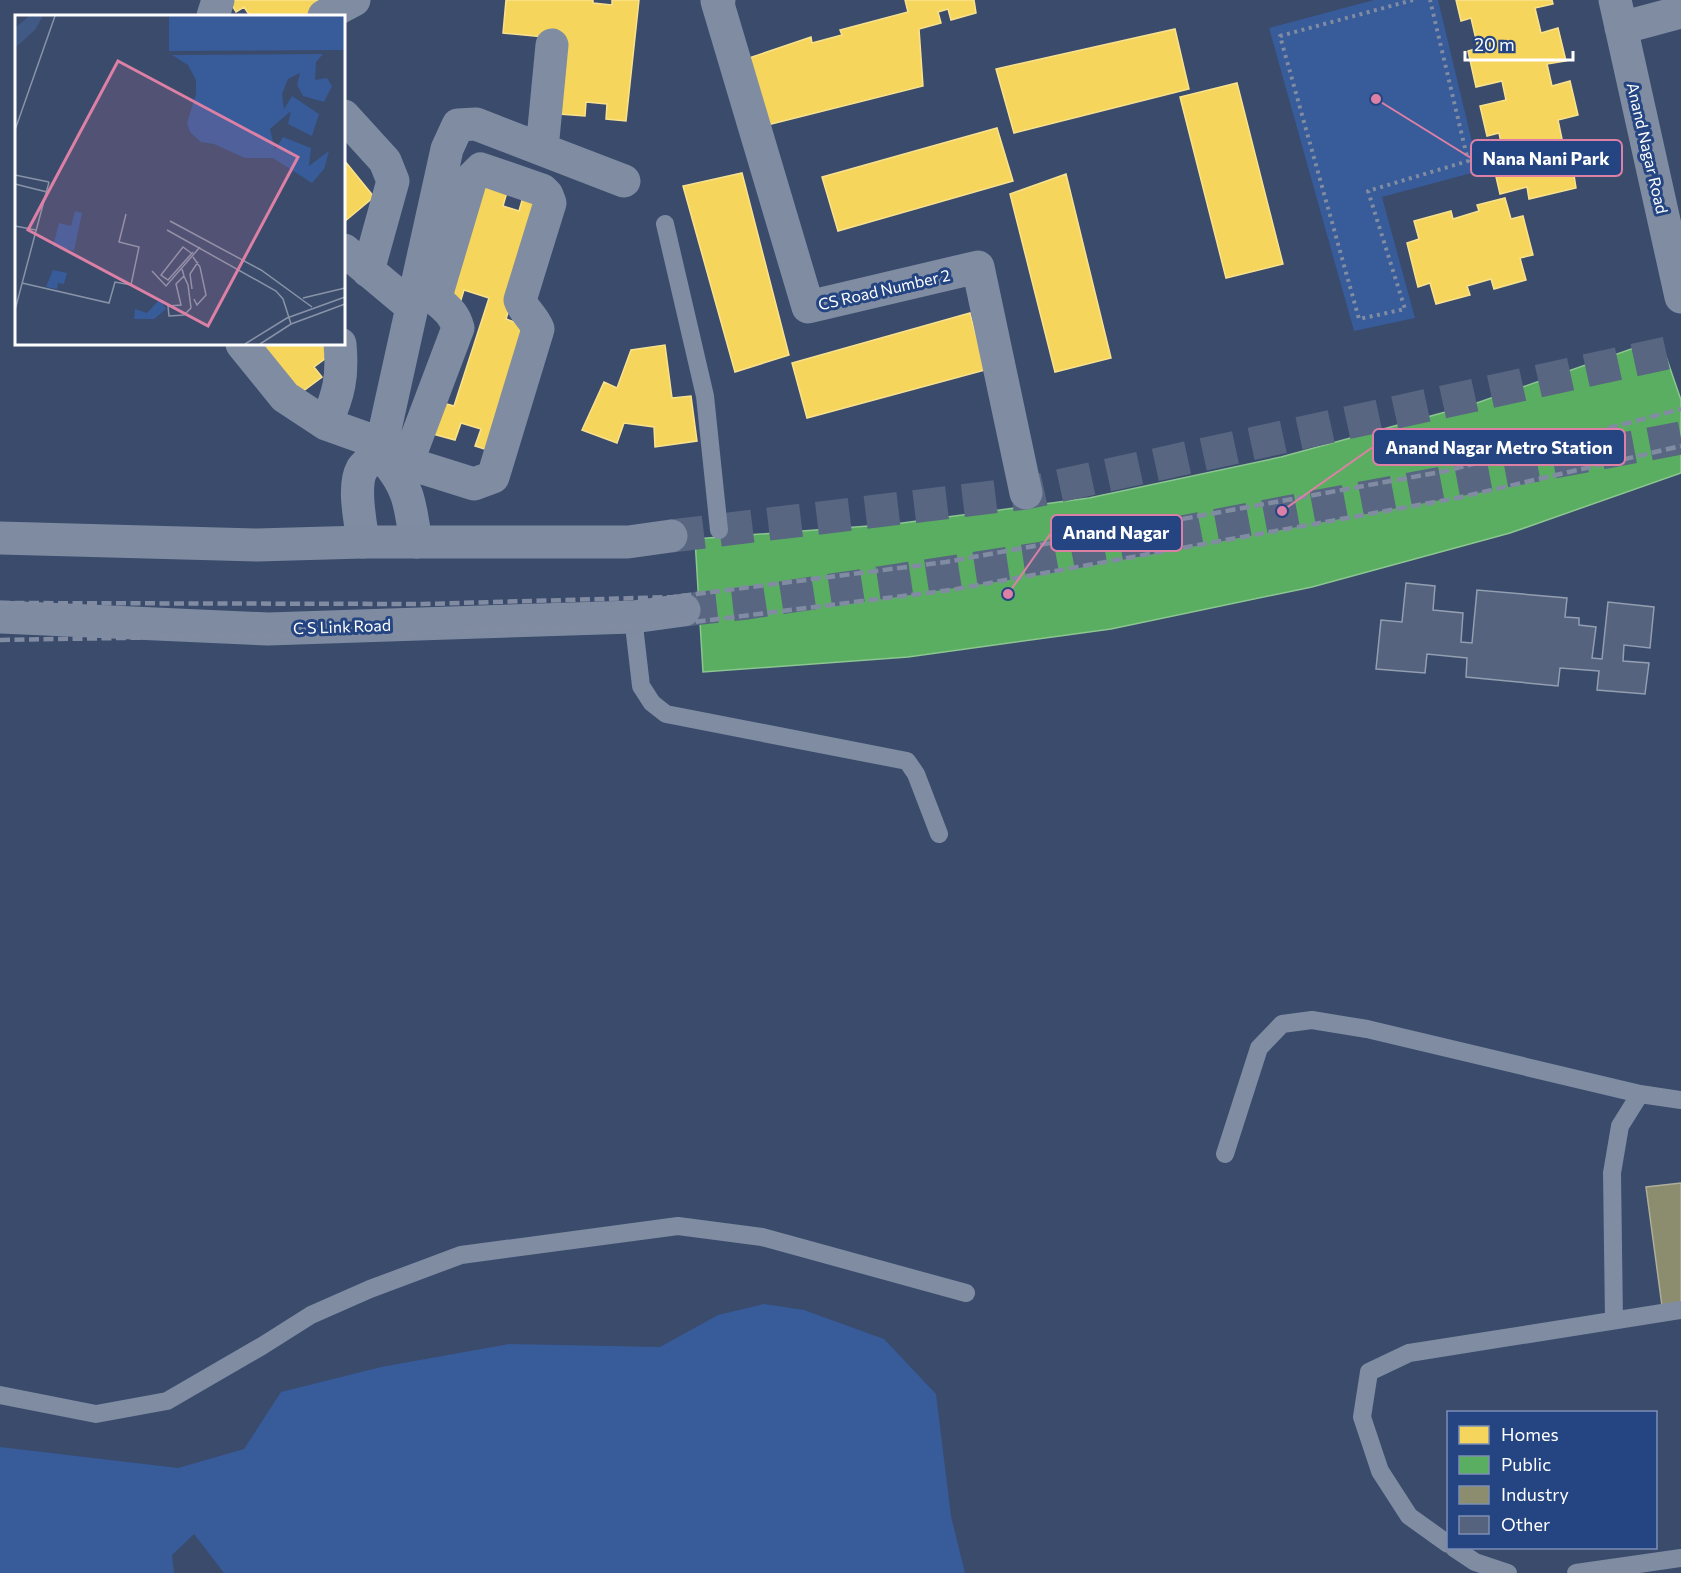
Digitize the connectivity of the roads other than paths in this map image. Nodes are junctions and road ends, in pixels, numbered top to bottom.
1 (218, 0) edge
2 (354, 0) edge
3 (719, 0) edge
4 (1681, 12) edge
5 (1618, 14) edge
6 (213, 15) edge
7 (326, 15) edge
8 (552, 45) dead end
9 (345, 117) edge
10 (542, 149) junction
11 (624, 181) dead end
12 (665, 224) dead end
13 (356, 260) edge
14 (1681, 297) edge
15 (412, 307) junction
16 (243, 345) edge
17 (340, 345) edge
18 (326, 424) junction
19 (393, 459) junction
20 (1026, 493) dead end
21 (719, 530) dead end
22 (671, 536) tunnel mouth
23 (0, 538) edge
24 (363, 542) junction
25 (416, 542) junction
26 (684, 610) tunnel mouth
27 (0, 617) edge
28 (633, 617) junction
29 (939, 834) dead end
30 (1640, 1094) junction
31 (1681, 1100) edge
32 (1225, 1154) dead end
33 (966, 1293) dead end
34 (1681, 1310) edge
35 (1614, 1320) junction
36 (0, 1395) edge
37 (1447, 1543) edge
38 (1456, 1549) edge
39 (1681, 1558) edge
40 (1508, 1573) edge
41 (1576, 1573) edge

1 - 6 street
2 - 7 street
3 - 20 street, CS Road Number 2
4 - 5 street
5 - 14 street, Anand Nagar Road
8 - 10 street
9 - 13 street
10 - 11 street
10 - 15 street
12 - 21 lane
13 - 15 street
15 - 19 street
16 - 18 street
17 - 18 street
18 - 19 street
19 - 19 street
19 - 24 street
19 - 25 street
22 - 25 main road
23 - 24 main road
24 - 25 main road
26 - 28 main road, C S Link Road
27 - 28 main road, C S Link Road
28 - 29 lane
30 - 31 lane
30 - 32 lane
30 - 35 lane
33 - 36 lane
34 - 35 lane
35 - 37 lane
38 - 40 lane
39 - 41 lane

